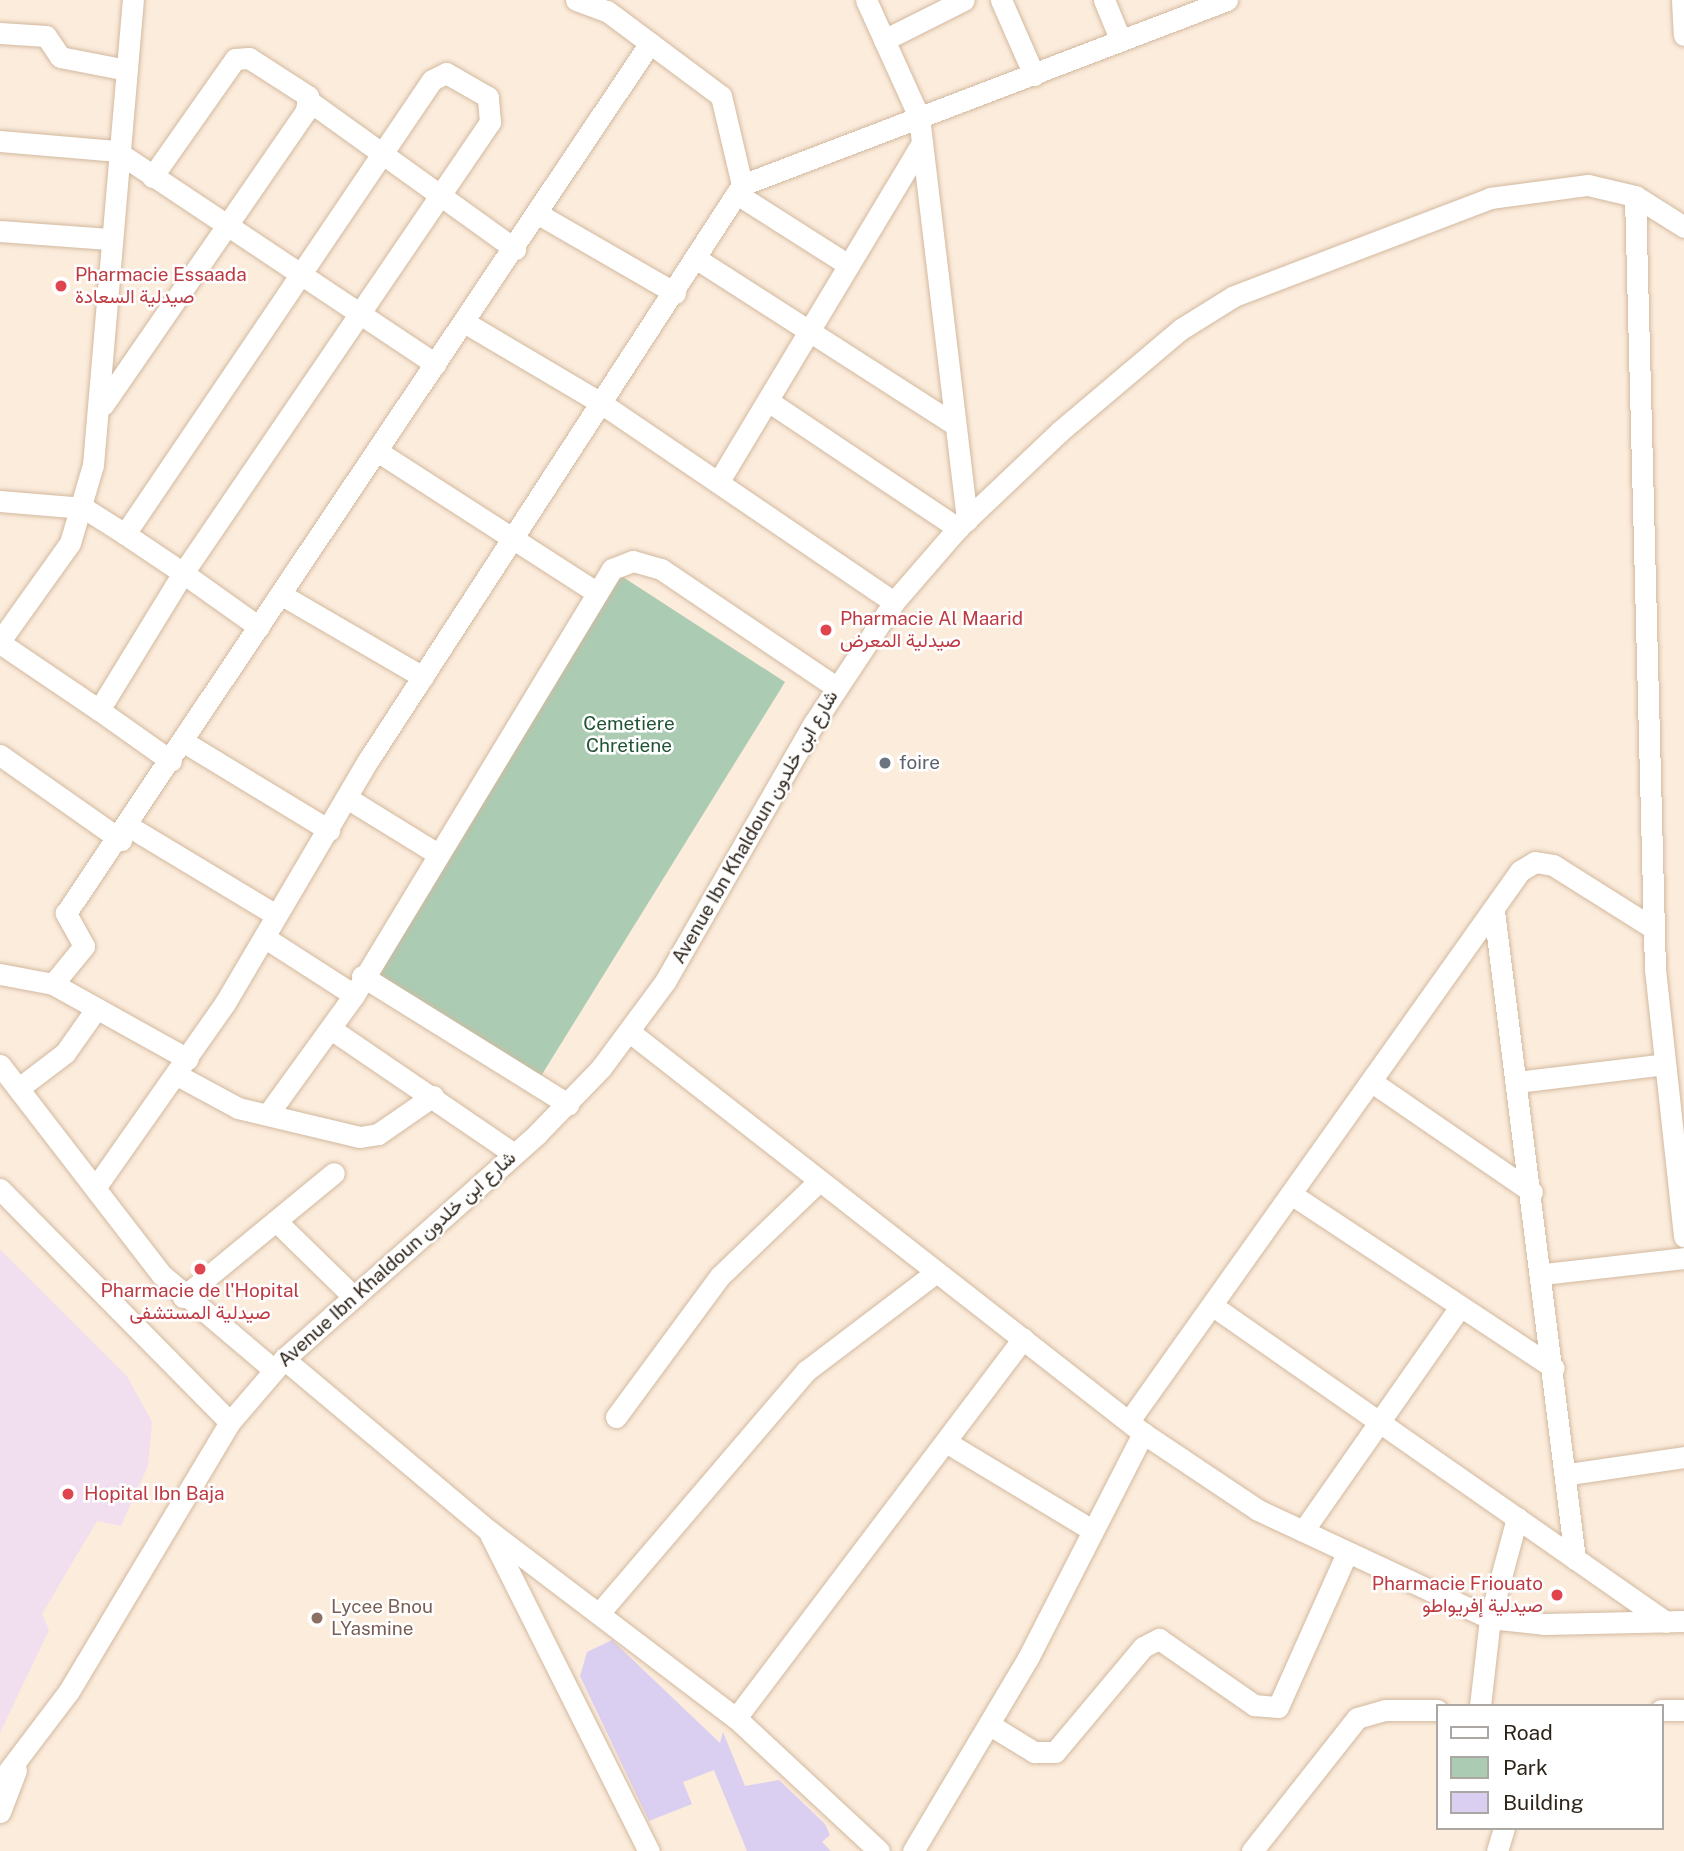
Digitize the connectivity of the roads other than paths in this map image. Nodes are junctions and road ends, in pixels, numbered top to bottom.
1 (133, 0) edge
2 (576, 0) edge
3 (866, 0) edge
4 (964, 0) edge
5 (1002, 0) edge
6 (1104, 0) edge
7 (1227, 0) edge
8 (1682, 0) edge
9 (1192, 6) edge
10 (0, 33) edge
11 (1684, 35) edge
12 (884, 40) junction
13 (1121, 41) junction
14 (650, 43) junction
15 (127, 69) junction
16 (1034, 75) junction
17 (309, 101) junction
18 (919, 117) junction
19 (0, 141) edge
20 (922, 143) junction
21 (116, 151) junction
22 (382, 154) junction
23 (152, 177) junction
24 (739, 190) junction
25 (438, 196) junction
26 (1635, 196) junction
27 (540, 215) junction
28 (226, 224) junction
29 (1683, 224) edge
30 (0, 231) edge
31 (109, 239) junction
32 (515, 249) junction
33 (697, 259) junction
34 (847, 264) junction
35 (301, 273) junction
36 (676, 293) junction
37 (356, 314) junction
38 (464, 321) junction
39 (809, 328) junction
40 (435, 364) junction
41 (768, 401) junction
42 (601, 403) junction
43 (103, 405) junction
44 (952, 423) junction
45 (377, 450) junction
46 (719, 481) junction
47 (0, 501) edge
48 (84, 508) junction
49 (962, 524) junction
50 (125, 534) junction
51 (516, 537) junction
52 (183, 573) junction
53 (597, 593) junction
54 (282, 595) junction
55 (894, 602) junction
56 (9, 613) edge
57 (259, 627) junction
58 (0, 642) edge
59 (422, 677) junction
60 (836, 687) junction
61 (99, 710) junction
62 (184, 741) junction
63 (0, 755) edge
64 (172, 761) junction
65 (347, 797) junction
66 (328, 830) junction
67 (125, 834) junction
68 (436, 853) junction
69 (1494, 911) junction
70 (276, 915) junction
71 (1653, 928) junction
72 (264, 937) junction
73 (0, 974) edge
74 (53, 984) junction
75 (358, 985) junction
76 (96, 1009) junction
77 (331, 1029) junction
78 (631, 1033) junction
79 (1665, 1064) junction
80 (0, 1065) edge
81 (183, 1067) junction
82 (1372, 1082) junction
83 (1517, 1082) junction
84 (19, 1088) junction
85 (433, 1096) junction
86 (568, 1104) junction
87 (268, 1114) junction
88 (514, 1154) junction
89 (334, 1173) dead end
90 (819, 1181) junction
91 (94, 1188) junction
92 (0, 1189) edge
93 (1532, 1192) junction
94 (1291, 1194) junction
95 (276, 1221) junction
96 (1684, 1236) edge
97 (1684, 1258) edge
98 (934, 1274) junction
99 (1544, 1274) junction
100 (183, 1297) junction
101 (354, 1297) junction
102 (1213, 1306) junction
103 (1460, 1307) junction
104 (1023, 1338) junction
105 (279, 1364) junction
106 (1554, 1368) junction
107 (616, 1416) dead end
108 (230, 1422) junction
109 (1377, 1422) junction
110 (1136, 1427) junction
111 (946, 1442) junction
112 (1684, 1457) edge
113 (1569, 1474) junction
114 (1517, 1518) junction
115 (488, 1530) junction
116 (1092, 1530) junction
117 (1303, 1531) junction
118 (1347, 1553) junction
119 (1575, 1559) junction
120 (601, 1611) junction
121 (1490, 1618) junction
122 (1675, 1621) edge
123 (1480, 1704) edge
124 (1436, 1710) edge
125 (1663, 1710) edge
126 (1684, 1710) edge
127 (736, 1718) junction
128 (990, 1725) junction
129 (18, 1764) junction
130 (0, 1782) edge
131 (0, 1812) edge
132 (1503, 1830) edge
133 (649, 1851) edge
134 (879, 1851) edge
135 (913, 1851) edge
136 (1252, 1851) edge
137 (1497, 1851) edge

1 - 15 street
2 - 14 street
3 - 12 street
4 - 12 street
5 - 16 street
6 - 13 street
7 - 9 street
8 - 11 street
9 - 13 street
10 - 15 street
12 - 18 street
13 - 16 street
14 - 24 street
14 - 27 street
15 - 21 street
16 - 18 street
17 - 22 street
17 - 23 street
17 - 28 street
18 - 20 street
18 - 24 street
19 - 21 street
20 - 34 street
20 - 44 street
21 - 23 street
21 - 31 street
22 - 25 street
22 - 25 street
22 - 35 street
23 - 28 street
24 - 33 street
24 - 34 street
25 - 32 street
25 - 37 street
26 - 29 street, Avenue Ibn Khaldoun شارع ابن خلدون
26 - 49 street, Avenue Ibn Khaldoun شارع ابن خلدون
26 - 71 street
27 - 32 street
27 - 36 street
28 - 35 street
28 - 43 street
30 - 31 street
31 - 43 street
32 - 38 street
33 - 36 street
33 - 39 street
34 - 39 street
35 - 37 street
35 - 50 street
36 - 42 street
37 - 40 street
37 - 52 street
38 - 40 street
38 - 42 street
39 - 41 street
39 - 44 street
40 - 45 street
41 - 46 street
41 - 49 street
42 - 46 street
42 - 51 street
43 - 48 street
44 - 49 street
45 - 51 street
45 - 54 street
46 - 55 street
47 - 48 street
48 - 50 street
48 - 56 street
49 - 55 street, Avenue Ibn Khaldoun شارع ابن خلدون
50 - 52 street
51 - 53 street
51 - 59 street
52 - 57 street
52 - 61 street
53 - 60 street
53 - 68 street
54 - 57 street
54 - 59 street
55 - 60 street, Avenue Ibn Khaldoun شارع ابن خلدون
56 - 58 street
57 - 62 street
58 - 61 street
59 - 65 street
60 - 78 street, Avenue Ibn Khaldoun شارع ابن خلدون
61 - 64 street
62 - 64 street
62 - 66 street
63 - 67 street
64 - 67 street
65 - 66 street
65 - 68 street
66 - 70 street
67 - 70 street
67 - 74 street
68 - 75 street
69 - 71 street
69 - 82 street
69 - 83 street
70 - 72 street
71 - 79 street
72 - 75 street
72 - 81 street
73 - 74 street
74 - 76 street
75 - 77 street
75 - 86 street
76 - 81 street
76 - 84 street
77 - 85 street
77 - 87 street
78 - 86 street, Avenue Ibn Khaldoun شارع ابن خلدون
78 - 90 street
79 - 83 street
79 - 96 street
80 - 84 street
81 - 87 street
81 - 91 street
82 - 93 street
82 - 94 street
83 - 93 street
84 - 91 street
85 - 87 street
85 - 88 street
86 - 88 street, Avenue Ibn Khaldoun شارع ابن خلدون
88 - 101 street, Avenue Ibn Khaldoun شارع ابن خلدون
89 - 95 street
90 - 98 street
90 - 107 street
91 - 100 street
92 - 108 street
93 - 99 street
94 - 102 street
94 - 103 street
95 - 100 street
95 - 101 street
97 - 99 street
98 - 104 street
98 - 120 street
99 - 106 street
100 - 105 street
101 - 105 street, Avenue Ibn Khaldoun شارع ابن خلدون
102 - 109 street
102 - 110 street
103 - 106 street
103 - 109 street
104 - 110 street
104 - 111 street
105 - 108 street, Avenue Ibn Khaldoun شارع ابن خلدون
105 - 115 street
106 - 113 street
108 - 129 street, Avenue Ibn Khaldoun شارع ابن خلدون
109 - 114 street
109 - 117 street
110 - 116 street
110 - 117 street
111 - 116 street
111 - 127 street
112 - 113 street
113 - 119 street
114 - 119 street
114 - 121 street
115 - 120 street
115 - 133 street
116 - 128 street
117 - 118 street
118 - 121 street
118 - 128 street
119 - 122 street
120 - 127 street
121 - 122 street
121 - 123 street
124 - 136 street
125 - 126 street
127 - 134 street
128 - 135 street
129 - 130 street
129 - 131 street
132 - 137 street

